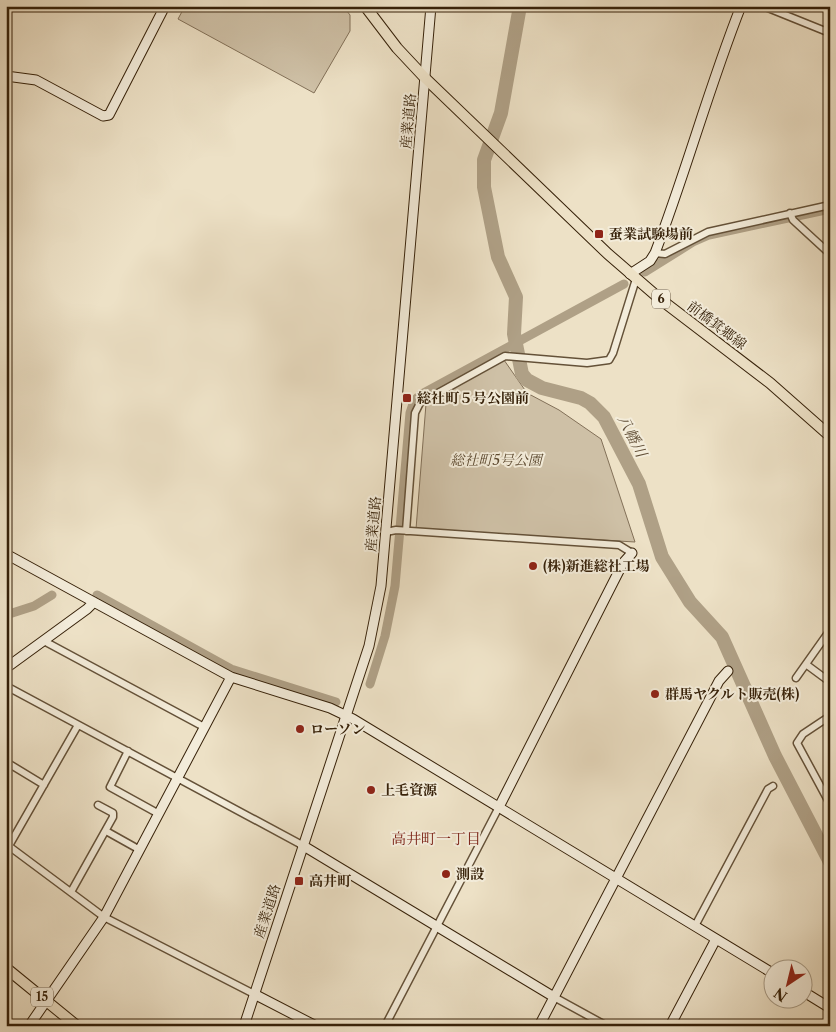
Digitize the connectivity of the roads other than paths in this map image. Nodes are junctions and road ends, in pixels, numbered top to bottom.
1 (165, 6) edge
2 (365, 6) edge
3 (431, 6) edge
4 (741, 6) edge
5 (763, 6) edge
6 (830, 33) edge
7 (6, 76) edge
8 (426, 79) junction
9 (830, 205) edge
10 (790, 214) junction
11 (655, 253) junction
12 (830, 254) edge
13 (633, 276) junction
14 (830, 436) edge
15 (406, 531) junction
16 (386, 532) junction
17 (632, 553) joint
18 (6, 554) edge
19 (94, 602) junction
20 (830, 630) edge
21 (44, 641) junction
22 (807, 665) junction
23 (6, 668) edge
24 (728, 671) dead end
25 (231, 677) junction
26 (796, 678) dead end
27 (830, 682) edge
28 (6, 686) edge
29 (346, 715) junction
30 (830, 716) edge
31 (78, 724) junction
32 (204, 727) junction
33 (128, 751) junction
34 (6, 762) edge
35 (178, 777) junction
36 (44, 785) junction
37 (773, 786) dead end
38 (830, 804) edge
39 (98, 805) dead end
40 (499, 807) junction
41 (159, 814) junction
42 (106, 831) junction
43 (302, 845) junction
44 (7, 847) edge
45 (140, 850) junction
46 (616, 878) junction
47 (71, 892) junction
48 (104, 917) junction
49 (437, 926) junction
50 (695, 926) junction
51 (716, 939) junction
52 (6, 968) edge
53 (764, 968) edge
54 (254, 994) junction
55 (554, 997) junction
56 (814, 998) edge
57 (48, 1001) junction
58 (830, 1008) edge
59 (29, 1026) edge
60 (77, 1026) edge
61 (244, 1026) edge
62 (316, 1026) edge
63 (385, 1026) edge
64 (539, 1026) edge
65 (607, 1026) edge
66 (670, 1026) edge

1 - 7 street
2 - 8 main road, 6
3 - 8 street, 産業道路
4 - 11 street
5 - 6 street
8 - 13 main road, 前橋箕郷線 / 6
8 - 16 street, 産業道路
9 - 10 street
10 - 11 street
10 - 12 street
11 - 13 street
13 - 14 main road, 前橋箕郷線 / 6
13 - 15 street
15 - 16 street
15 - 17 street
16 - 29 street, 産業道路
17 - 40 street
18 - 19 street
19 - 21 street
19 - 25 street
20 - 22 street
21 - 23 street
21 - 32 street
22 - 26 street
22 - 27 street
24 - 46 street
25 - 29 street
25 - 32 street
28 - 31 street
29 - 40 street
29 - 43 street, 産業道路
30 - 38 street
31 - 33 street
31 - 36 street
32 - 35 street
33 - 35 street
33 - 41 street
34 - 36 street
35 - 41 street
35 - 43 street
36 - 44 street
37 - 50 street
39 - 42 street
40 - 46 street
40 - 49 street
41 - 45 street
42 - 45 street
42 - 47 street
43 - 49 street
43 - 54 street, 産業道路
44 - 47 street
45 - 48 street
46 - 50 street
46 - 55 street
47 - 48 street
48 - 54 street
48 - 57 street
49 - 55 street
49 - 63 street
50 - 51 street
51 - 53 street
51 - 66 street
52 - 57 main road, 15
54 - 61 street, 産業道路
54 - 62 street
55 - 64 street
55 - 65 street
56 - 58 street
57 - 59 street
57 - 60 main road, 15

